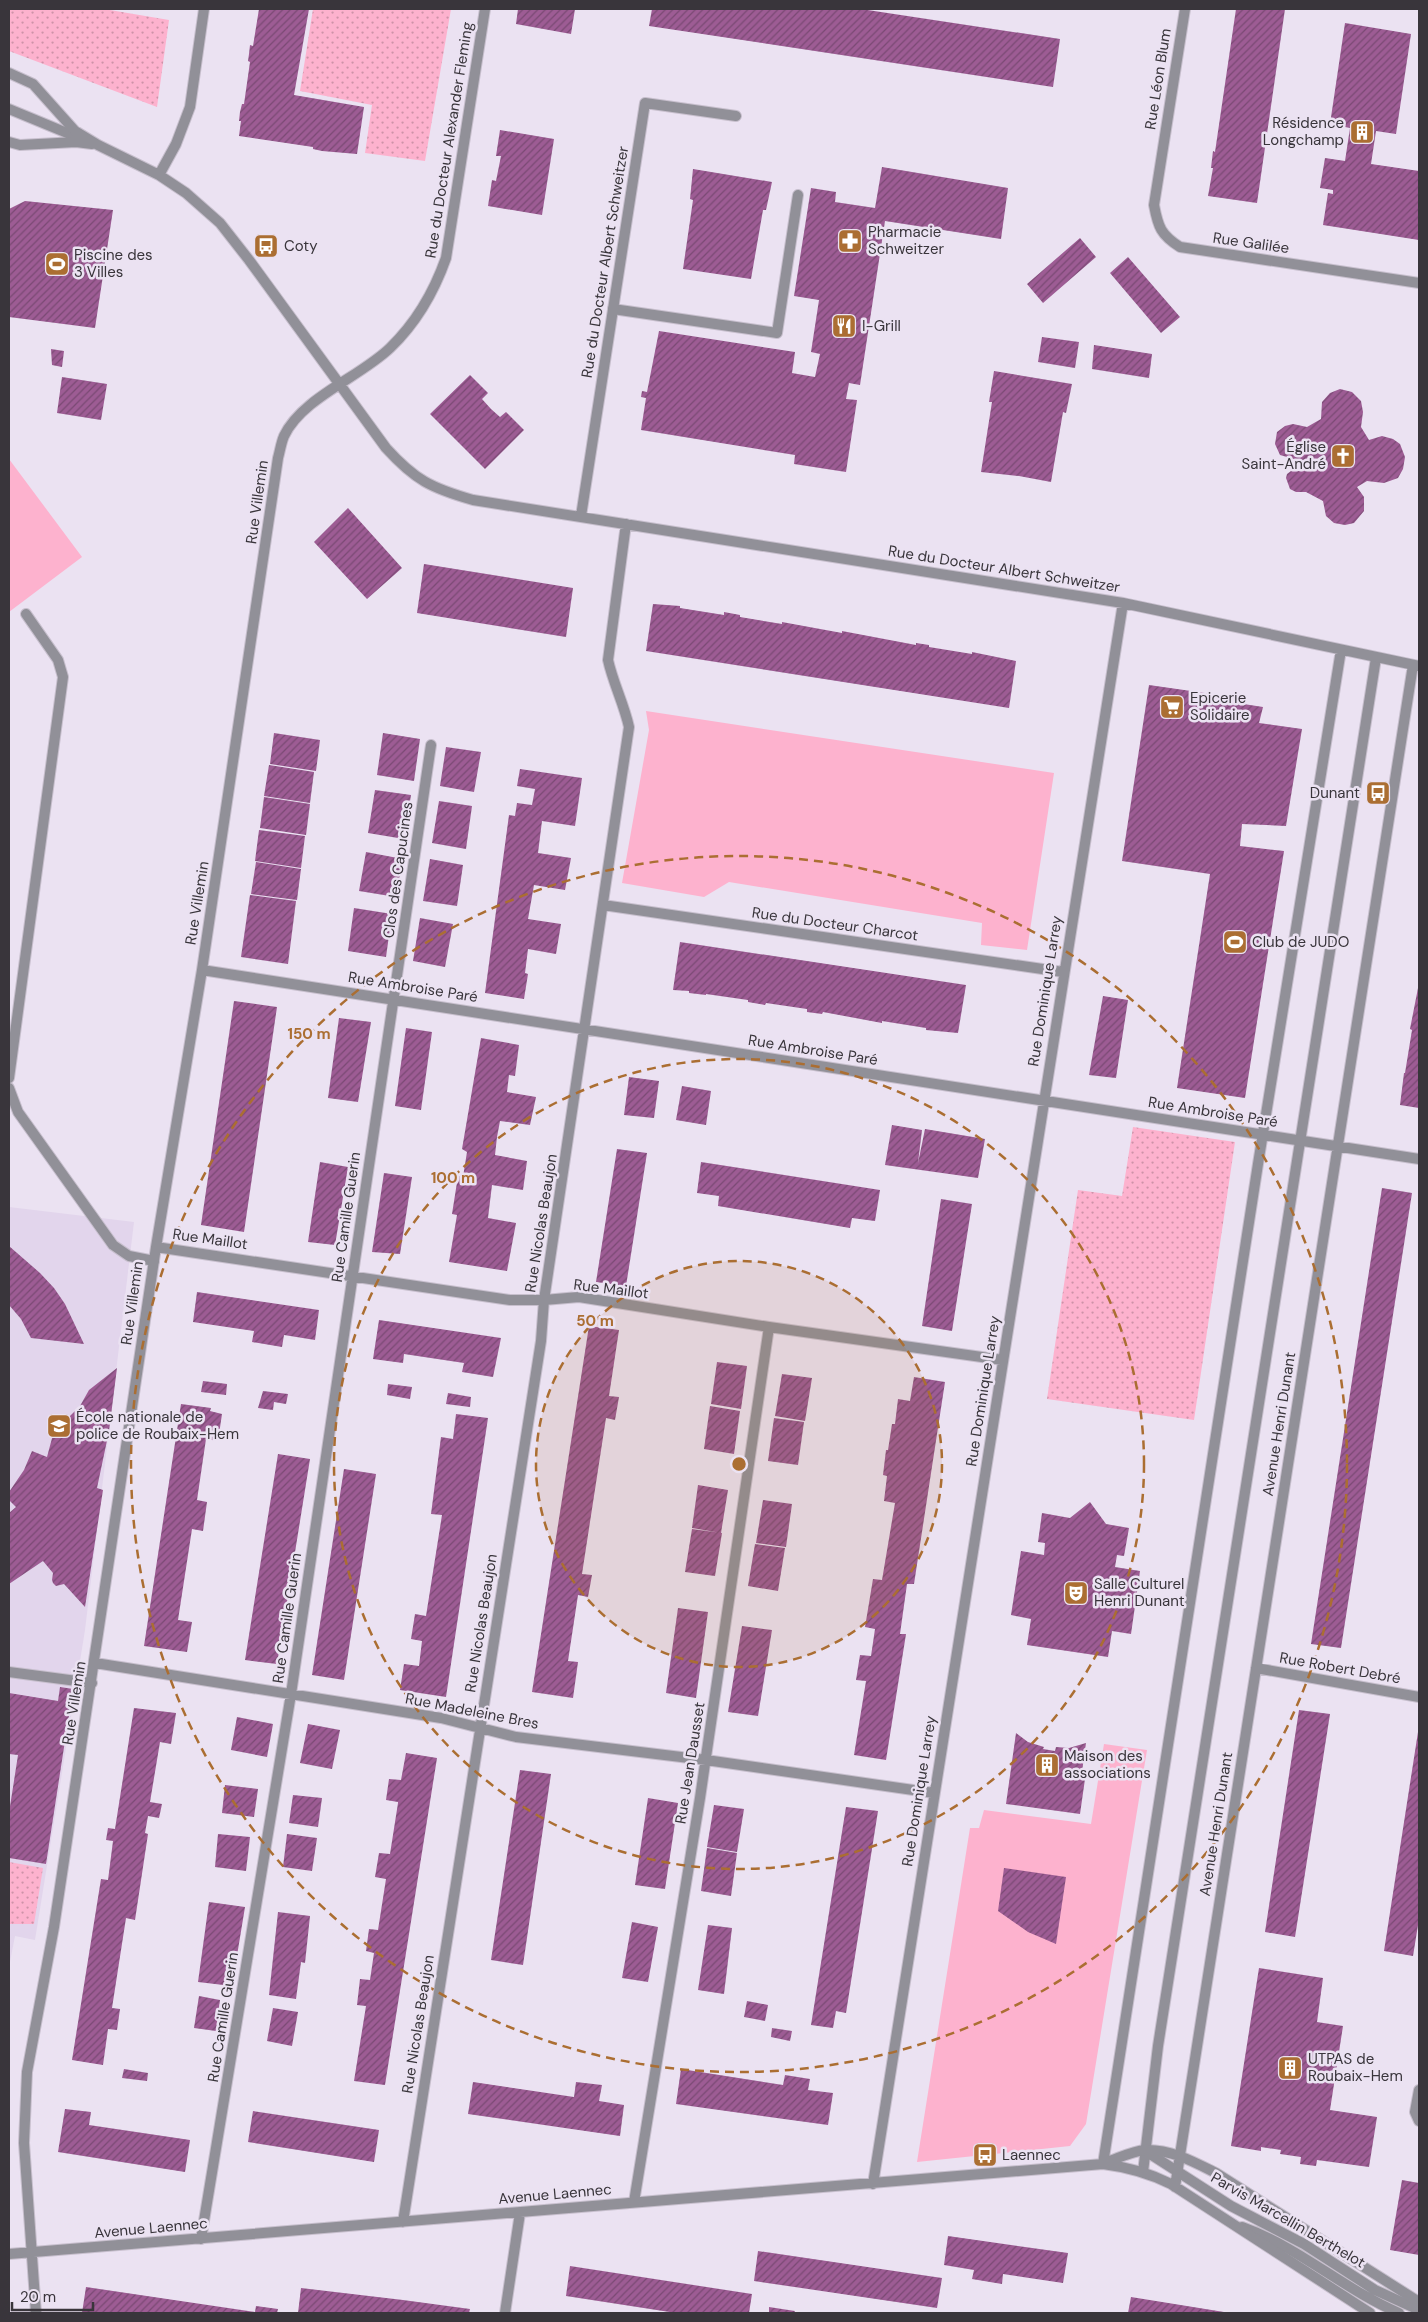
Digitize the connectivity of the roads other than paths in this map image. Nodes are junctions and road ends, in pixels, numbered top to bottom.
1 (204, 9) edge
2 (485, 9) edge
3 (1185, 9) edge
4 (9, 73) edge
5 (9, 109) edge
6 (736, 116) dead end
7 (9, 142) edge
8 (98, 145) junction
9 (1161, 154) joint
10 (160, 175) junction
11 (798, 195) dead end
12 (1419, 283) edge
13 (613, 309) junction
14 (341, 385) junction
15 (581, 516) junction
16 (626, 524) junction
17 (1122, 603) junction
18 (26, 614) dead end
19 (1341, 650) junction
20 (1376, 658) junction
21 (1416, 666) edge
22 (432, 745) dead end
23 (603, 906) junction
24 (202, 970) junction
25 (1063, 972) junction
26 (394, 999) junction
27 (585, 1029) junction
28 (9, 1078) edge
29 (9, 1088) edge
30 (1042, 1100) junction
31 (1263, 1135) junction
32 (1300, 1141) junction
33 (1338, 1146) junction
34 (1419, 1159) edge
35 (156, 1247) junction
36 (154, 1261) junction
37 (353, 1274) junction
38 (544, 1300) junction
39 (769, 1327) junction
40 (1003, 1360) junction
41 (95, 1663) junction
42 (1256, 1668) junction
43 (9, 1672) edge
44 (92, 1683) junction
45 (291, 1694) junction
46 (1419, 1698) edge
47 (479, 1727) junction
48 (706, 1760) junction
49 (934, 1793) junction
50 (1419, 2090) edge
51 (1419, 2122) edge
52 (1144, 2150) junction
53 (1180, 2156) junction
54 (1103, 2164) junction
55 (1142, 2172) junction
56 (1177, 2172) junction
57 (873, 2184) junction
58 (1175, 2187) junction
59 (634, 2202) junction
60 (520, 2213) junction
61 (403, 2222) junction
62 (1227, 2222) junction
63 (201, 2239) junction
64 (32, 2252) junction
65 (9, 2254) edge
66 (1419, 2302) edge
67 (1419, 2310) edge
68 (36, 2313) edge
69 (505, 2313) edge
70 (1370, 2313) edge
71 (1399, 2313) edge

1 - 10 street
2 - 14 street, Rue du Docteur Alexander Fleming
3 - 9 street, Rue Léon Blum
4 - 8 street
5 - 8 street
6 - 13 street, Rue du Docteur Albert Schweitzer
7 - 8 street
8 - 10 street, Rue du Docteur Albert Schweitzer
9 - 12 street, Rue Galilée
10 - 14 street, Rue du Docteur Albert Schweitzer
11 - 13 street
13 - 15 street, Rue du Docteur Albert Schweitzer
14 - 15 street, Rue du Docteur Albert Schweitzer
14 - 24 street, Rue Villemin
15 - 16 street, Rue du Docteur Albert Schweitzer
16 - 17 street, Rue du Docteur Albert Schweitzer
16 - 23 street
17 - 19 street, Rue du Docteur Albert Schweitzer
17 - 25 street, Rue Dominique Larrey
18 - 28 street
19 - 20 street, Rue du Docteur Albert Schweitzer
19 - 31 street
20 - 21 street, Rue du Docteur Albert Schweitzer
20 - 32 street, Avenue Henri Dunant
21 - 33 street, Avenue Henri Dunant
22 - 26 street, Clos des Capucines
23 - 25 street, Rue du Docteur Charcot
23 - 27 street
24 - 26 street, Rue Ambroise Paré
24 - 35 street, Rue Villemin
25 - 30 street, Rue Dominique Larrey
26 - 27 street, Rue Ambroise Paré
26 - 37 street, Rue Camille Guerin
27 - 30 street, Rue Ambroise Paré
27 - 38 street, Rue Nicolas Beaujon
29 - 36 street
30 - 31 street, Rue Ambroise Paré
30 - 40 street, Rue Dominique Larrey
31 - 32 street, Rue Ambroise Paré
31 - 54 street
32 - 33 street, Rue Ambroise Paré
32 - 52 street, Avenue Henri Dunant
33 - 34 street, Rue Ambroise Paré
33 - 42 street, Avenue Henri Dunant
35 - 36 street, Rue Villemin
35 - 37 street, Rue Maillot
36 - 41 street, Rue Villemin
37 - 38 street, Rue Maillot
37 - 45 street, Rue Camille Guerin
38 - 39 street, Rue Maillot
38 - 47 street, Rue Nicolas Beaujon
39 - 40 street, Rue Maillot
39 - 48 street, Rue Jean Dausset
40 - 49 street, Rue Dominique Larrey
41 - 44 street, Rue Villemin
41 - 45 street, Rue Madeleine Bres
42 - 46 street, Rue Robert Debré
42 - 53 street, Avenue Henri Dunant
43 - 44 street
44 - 64 street, Rue Villemin
45 - 47 street, Rue Madeleine Bres
45 - 63 street, Rue Camille Guerin
47 - 48 street, Rue Madeleine Bres
47 - 61 street, Rue Nicolas Beaujon
48 - 49 street, Rue Madeleine Bres
48 - 59 street, Rue Jean Dausset
49 - 57 street, Rue Dominique Larrey
50 - 51 street
52 - 53 street, Parvis Marcellin Berthelot
52 - 54 street, Parvis Marcellin Berthelot
52 - 55 street, Avenue Henri Dunant
52 - 56 street, Parvis Marcellin Berthelot
53 - 56 street, Avenue Henri Dunant
53 - 66 street, Parvis Marcellin Berthelot
54 - 55 street, Parvis Marcellin Berthelot
54 - 57 street, Avenue Laennec
55 - 58 street, Parvis Marcellin Berthelot
56 - 58 street, Avenue Henri Dunant
56 - 67 street, Parvis Marcellin Berthelot
57 - 59 street, Avenue Laennec
58 - 62 street, Parvis Marcellin Berthelot
59 - 60 street, Avenue Laennec
60 - 61 street, Avenue Laennec
60 - 69 street
61 - 63 street, Avenue Laennec
62 - 70 street, Parvis Marcellin Berthelot
62 - 71 street, Parvis Marcellin Berthelot
63 - 64 street, Avenue Laennec
64 - 65 street, Avenue Laennec
64 - 68 street, Rue Villemin

